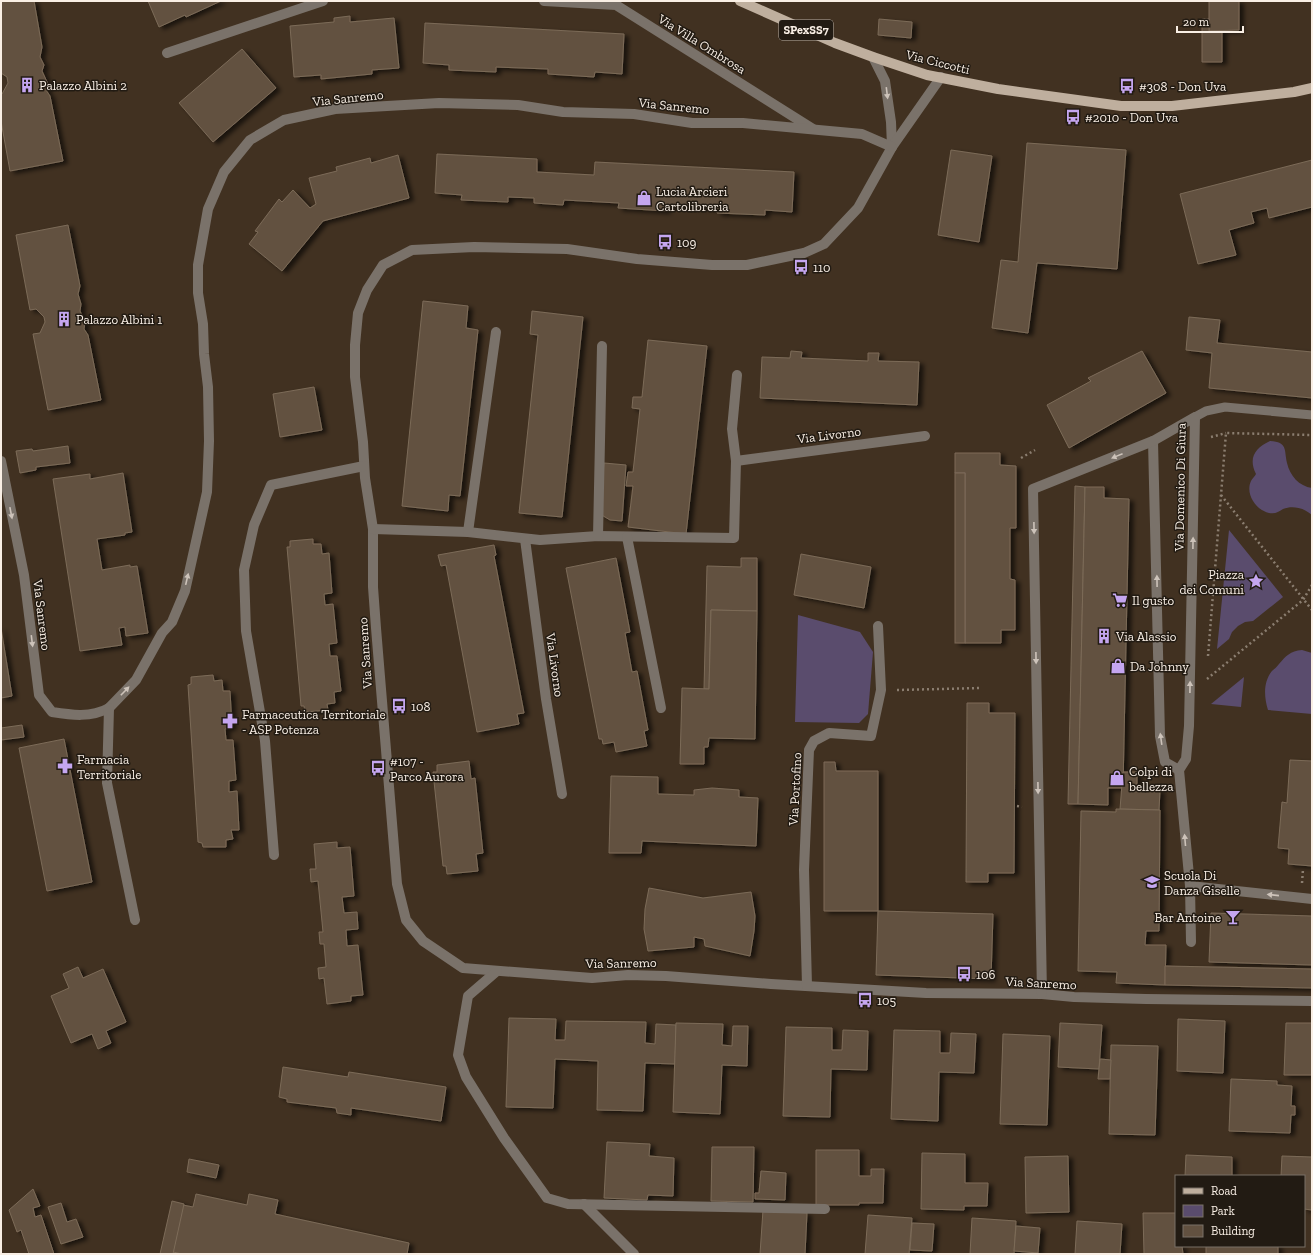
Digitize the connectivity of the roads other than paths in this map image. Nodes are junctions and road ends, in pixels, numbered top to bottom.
1 (323, 1) edge
2 (544, 1) edge
3 (740, 1) edge
4 (167, 53) dead end
5 (873, 57) junction
6 (941, 77) junction
7 (1312, 88) edge
8 (815, 130) junction
9 (892, 147) junction
10 (496, 332) dead end
11 (602, 346) dead end
12 (737, 375) dead end
13 (1312, 416) edge
14 (1196, 417) junction
15 (925, 436) dead end
16 (1153, 441) junction
17 (736, 460) junction
18 (1, 461) edge
19 (364, 466) junction
20 (373, 530) junction
21 (468, 532) junction
22 (598, 536) junction
23 (627, 537) junction
24 (525, 538) junction
25 (878, 626) dead end
26 (109, 708) junction
27 (661, 708) dead end
28 (1179, 770) junction
29 (562, 794) dead end
30 (274, 855) dead end
31 (1190, 886) junction
32 (1312, 899) edge
33 (135, 920) dead end
34 (1191, 942) dead end
35 (497, 972) junction
36 (807, 986) junction
37 (1042, 994) junction
38 (1312, 1001) edge
39 (584, 1204) junction
40 (825, 1209) dead end
41 (634, 1254) edge

1 - 4 street
2 - 8 street, Via Villa Ombrosa
3 - 5 main road, SPexSS7
5 - 6 main road, Via Ciccotti / SPexSS7
5 -> 9 street
6 - 7 main road, Via Ciccotti / SPexSS7
6 - 9 street, Via Sanremo
8 - 9 street, Via Sanremo
26 -> 8 street, Via Sanremo
9 - 19 street, Via Sanremo
10 - 21 street
11 - 22 street
12 - 17 street
13 - 14 lane
14 - 16 street, Via Domenico Di Giura
28 -> 14 street, Via Domenico Di Giura
15 - 17 street, Via Livorno
28 -> 16 street, Via Domenico Di Giura
16 -> 37 street
17 - 23 street
18 -> 26 street, Via Sanremo
19 - 20 street, Via Sanremo
19 - 30 street
20 - 21 street
20 - 35 street, Via Sanremo
21 - 24 street
22 - 23 street
22 - 24 street
23 - 27 street
24 - 29 street, Via Livorno
25 - 36 street, Via Portofino
26 - 33 street
31 -> 28 street, Via Domenico Di Giura
32 -> 31 street
31 - 34 street, Via Domenico Di Giura
35 - 36 street, Via Sanremo
35 - 39 street
36 - 37 street, Via Sanremo
37 - 38 street, Via Sanremo
39 - 40 street
39 - 41 street

